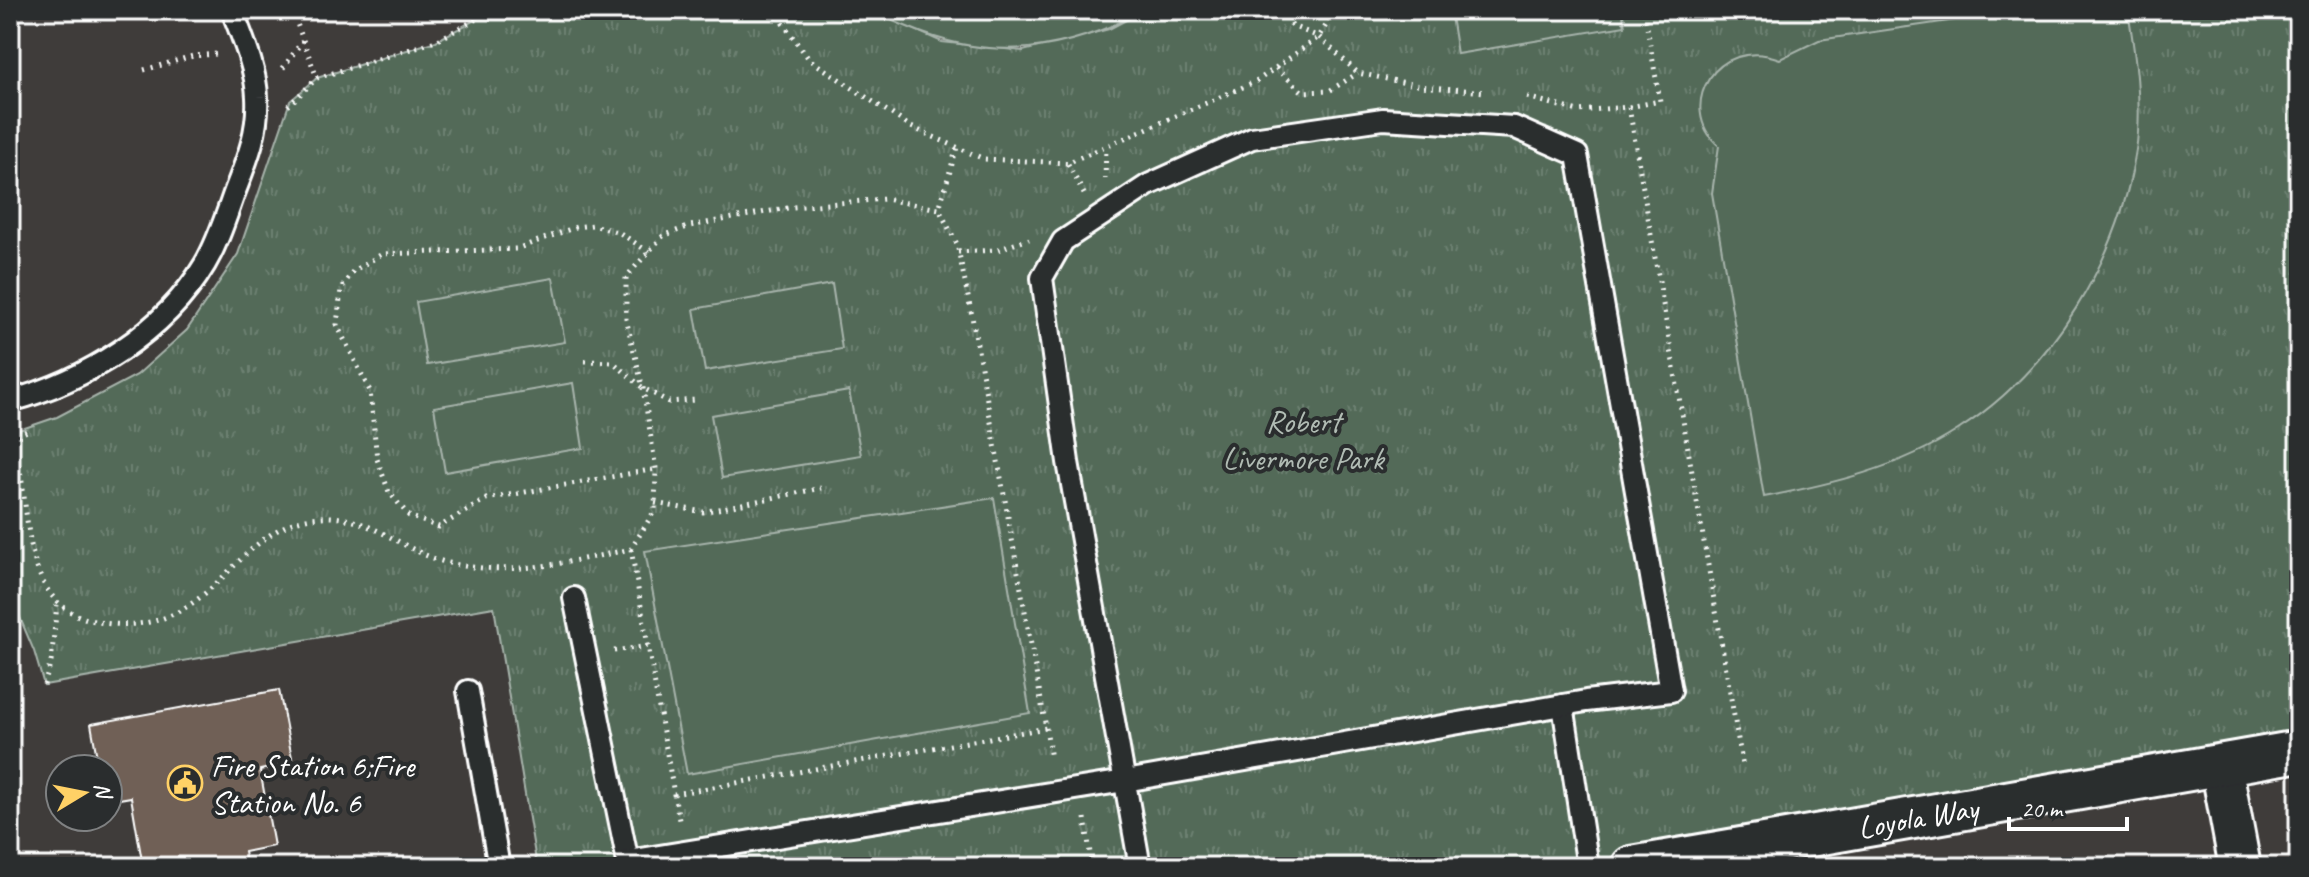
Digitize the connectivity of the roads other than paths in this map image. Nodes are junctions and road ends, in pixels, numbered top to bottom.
1 (232, 10) edge
2 (10, 401) edge
3 (574, 598) dead end
4 (468, 691) dead end
5 (1563, 705) junction
6 (2299, 751) edge
7 (2221, 765) junction
8 (1125, 781) junction
9 (629, 864) edge
10 (499, 867) edge
11 (1140, 867) edge
12 (1588, 867) edge
13 (1632, 867) edge
14 (2240, 867) edge

1 - 2 lane
3 - 9 lane
4 - 10 lane
5 - 8 lane
5 - 8 lane
5 - 12 lane
6 - 7 street, Loyola Way
7 - 13 street, Loyola Way
7 - 14 street
8 - 9 lane
8 - 11 lane

